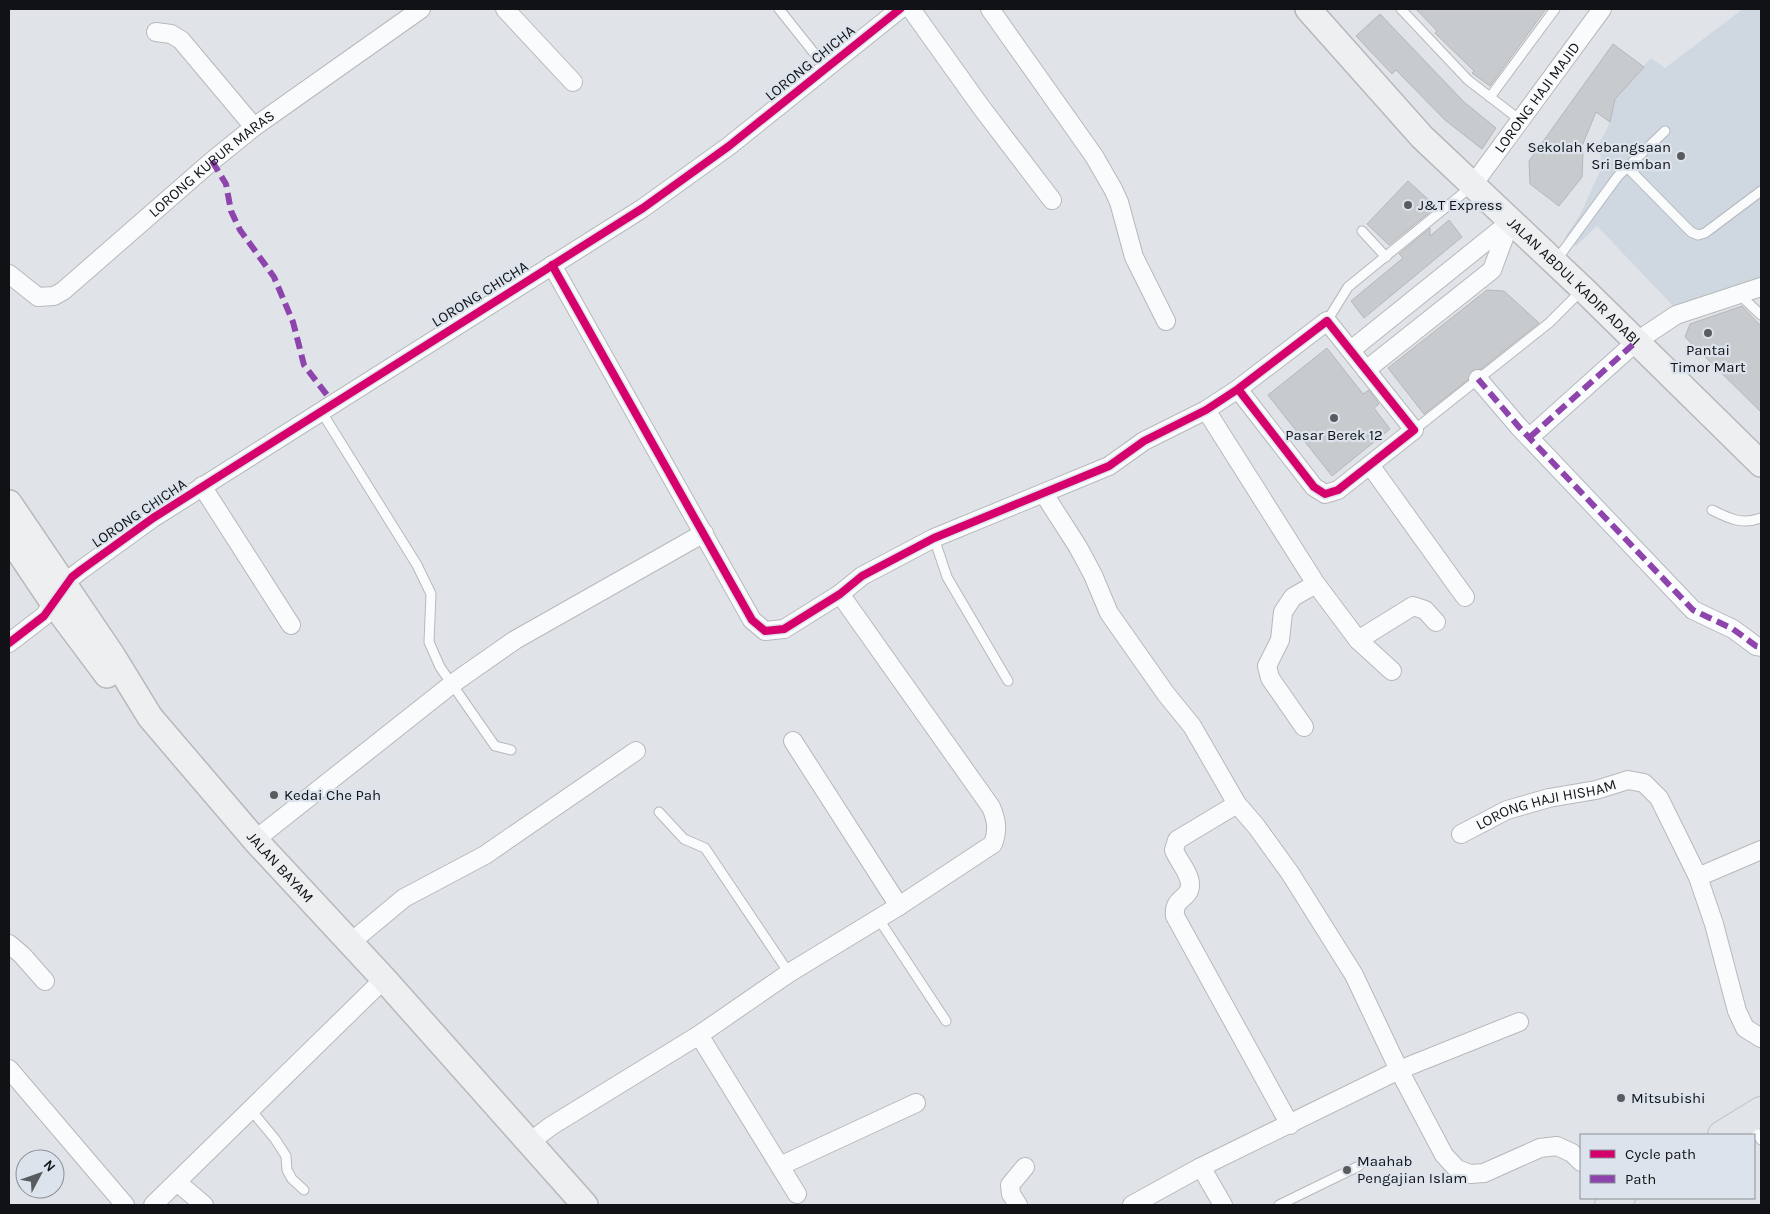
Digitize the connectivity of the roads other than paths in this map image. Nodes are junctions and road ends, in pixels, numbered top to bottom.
1 (421, 9) edge
2 (505, 9) edge
3 (779, 9) edge
4 (900, 9) edge
5 (912, 9) edge
6 (990, 9) edge
7 (1308, 9) edge
8 (1401, 9) edge
9 (1555, 9) edge
10 (1602, 9) edge
11 (156, 32) dead end
12 (826, 68) junction
13 (573, 82) dead end
14 (1490, 97) junction
15 (1520, 120) junction
16 (254, 127) junction
17 (1665, 131) dead end
18 (1627, 167) junction
19 (1472, 186) junction
20 (1761, 191) edge
21 (1052, 200) dead end
22 (1510, 222) junction
23 (1362, 231) dead end
24 (1386, 257) junction
25 (1555, 262) junction
26 (552, 264) junction
27 (9, 274) edge
28 (1761, 287) edge
29 (1583, 289) junction
30 (1740, 294) junction
31 (1761, 316) edge
32 (1166, 321) dead end
33 (1328, 321) junction
34 (1637, 341) junction
35 (1350, 350) junction
36 (1366, 370) junction
37 (1478, 379) junction
38 (1238, 389) junction
39 (1206, 410) junction
40 (321, 411) junction
41 (1414, 430) junction
42 (1530, 437) junction
43 (1761, 464) edge
44 (1370, 465) junction
45 (202, 486) junction
46 (1044, 494) junction
47 (9, 503) edge
48 (1712, 510) dead end
49 (1761, 518) edge
50 (704, 533) junction
51 (9, 537) edge
52 (934, 538) junction
53 (1316, 584) junction
54 (840, 594) junction
55 (60, 595) junction
56 (1465, 597) dead end
57 (1436, 622) dead end
58 (291, 625) dead end
59 (1358, 640) junction
60 (9, 643) edge
61 (1761, 647) edge
62 (1392, 671) dead end
63 (1008, 681) dead end
64 (452, 684) junction
65 (1304, 727) dead end
66 (793, 741) dead end
67 (511, 750) dead end
68 (636, 751) dead end
69 (1237, 804) junction
70 (659, 812) dead end
71 (1461, 834) dead end
72 (256, 840) junction
73 (1761, 850) edge
74 (1698, 877) junction
75 (899, 906) junction
76 (878, 918) junction
77 (350, 943) junction
78 (9, 944) edge
79 (789, 973) junction
80 (384, 979) junction
81 (45, 981) dead end
82 (946, 1022) dead end
83 (1519, 1022) dead end
84 (699, 1035) junction
85 (1761, 1038) edge
86 (9, 1069) edge
87 (1399, 1070) junction
88 (916, 1103) dead end
89 (251, 1110) junction
90 (1290, 1124) junction
91 (1757, 1124) edge
92 (1725, 1134) edge
93 (530, 1142) junction
94 (1580, 1161) edge
95 (780, 1166) junction
96 (1359, 1166) dead end
97 (1025, 1167) dead end
98 (1201, 1167) junction
99 (177, 1182) junction
100 (304, 1190) dead end
101 (798, 1194) dead end
102 (1619, 1199) edge
103 (1136, 1204) edge
104 (125, 1205) edge
105 (153, 1205) edge
106 (204, 1205) edge
107 (585, 1205) edge
108 (1018, 1205) edge
109 (1223, 1205) edge
110 (1279, 1205) edge
111 (1608, 1205) edge

1 - 16 street, LORONG KUBUR MARAS
2 - 13 street
3 - 12 lane
4 - 12 street, LORONG CHICHA
5 - 21 street
6 - 32 street
7 - 19 main road, JALAN ABDUL KADIR ADABI
8 - 14 lane
9 - 14 lane
10 - 15 street, LORONG HAJI MAJID
11 - 16 street
12 - 26 street, LORONG CHICHA
14 - 15 lane
15 - 19 street, LORONG HAJI MAJID
16 - 27 street, LORONG KUBUR MARAS
17 - 18 lane
18 - 20 lane
18 - 25 lane
19 - 22 main road, JALAN ABDUL KADIR ADABI
19 - 24 lane
22 - 25 main road, JALAN ABDUL KADIR ADABI
22 - 35 street
22 - 36 street
23 - 24 lane
24 - 33 lane
25 - 29 main road, JALAN ABDUL KADIR ADABI
26 - 40 street, LORONG CHICHA
26 - 50 street
28 - 30 street
29 - 34 main road, JALAN ABDUL KADIR ADABI
29 - 37 lane
30 - 31 lane
30 - 34 street
33 - 35 street
33 - 38 street
34 - 42 street
34 - 43 main road, JALAN ABDUL KADIR ADABI
35 - 36 street
36 - 41 street
37 - 41 lane
37 - 42 street
38 - 39 street
38 - 44 street
39 - 46 street
39 - 53 street
40 - 45 street, LORONG CHICHA
40 - 64 lane
41 - 44 street
42 - 61 street
44 - 56 street
45 - 55 street, LORONG CHICHA
45 - 58 street
46 - 52 street
46 - 69 street
47 - 55 main road
48 - 49 lane
50 - 54 street
50 - 64 street
51 - 55 main road
52 - 54 street
52 - 63 lane
53 - 59 street
53 - 65 street
54 - 75 street
55 - 60 street, LORONG CHICHA
55 - 72 main road, JALAN BAYAM
57 - 59 street
59 - 62 street
64 - 67 lane
64 - 72 street
66 - 75 street
68 - 77 street
69 - 87 street
69 - 90 street
70 - 79 lane
71 - 74 street, LORONG HAJI HISHAM
72 - 77 main road, JALAN BAYAM
73 - 74 street
74 - 85 street, LORONG HAJI HISHAM
75 - 76 street
76 - 79 street
76 - 82 lane
77 - 80 main road, JALAN BAYAM
78 - 81 street
79 - 84 street
80 - 89 street
80 - 93 main road, JALAN BAYAM
83 - 87 street
84 - 93 street
84 - 95 street
86 - 104 street
87 - 90 street
87 - 94 street
88 - 95 street
89 - 99 street
89 - 100 lane
90 - 98 street
91 - 92 main road
93 - 107 main road, JALAN BAYAM
95 - 101 street
96 - 110 lane
97 - 108 street
98 - 103 street
98 - 109 street
99 - 105 street
99 - 106 street
102 - 111 main road

